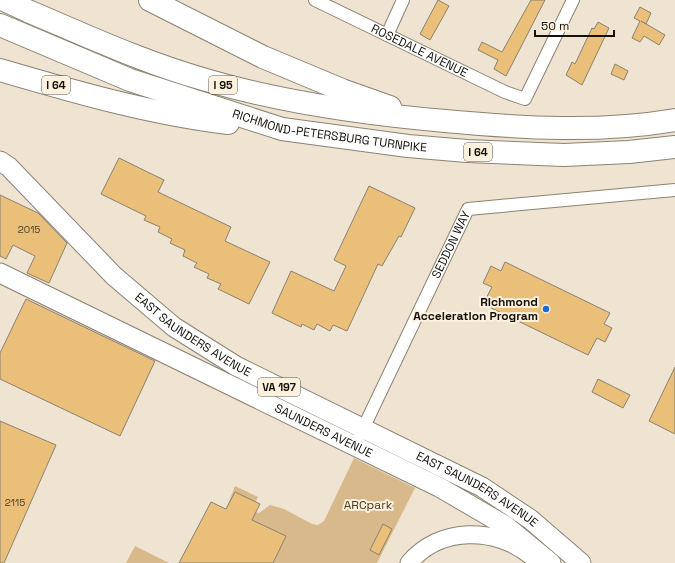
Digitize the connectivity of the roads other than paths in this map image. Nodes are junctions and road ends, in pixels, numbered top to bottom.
1 (4, 0) edge
2 (9, 0) edge
3 (150, 0) edge
4 (314, 0) edge
5 (403, 0) edge
6 (573, 0) edge
7 (0, 20) edge
8 (9, 29) edge
9 (387, 35) junction
10 (6, 72) edge
11 (427, 120) junction
12 (675, 120) edge
13 (282, 129) junction
14 (675, 148) edge
15 (3, 160) edge
16 (675, 190) edge
17 (0, 273) edge
18 (363, 428) junction
19 (355, 446) junction
20 (409, 563) edge
21 (539, 563) edge
22 (551, 563) edge
23 (581, 563) edge

1 - 11 highway, RICHMOND-PETERSBURG TURNPIKE / I 95, bridge
2 - 7 main road
3 - 11 highway, I 64
4 - 9 street, ROSEDALE AVENUE
5 - 9 street
6 - 9 street, ROSEDALE AVENUE
8 - 13 highway, RICHMOND-PETERSBURG TURNPIKE / I 95
10 - 13 highway, I 64
11 - 12 highway, RICHMOND-PETERSBURG TURNPIKE / I 64
13 - 14 highway, RICHMOND-PETERSBURG TURNPIKE / I 64
15 - 18 main road, EAST SAUNDERS AVENUE / VA 197
16 - 18 street, SEDDON WAY
17 - 19 main road, SAUNDERS AVENUE / VA 197
18 - 19 street, SEDDON WAY
18 - 23 main road, EAST SAUNDERS AVENUE / VA 197
19 - 22 main road, SAUNDERS AVENUE / VA 197
20 - 21 main road

